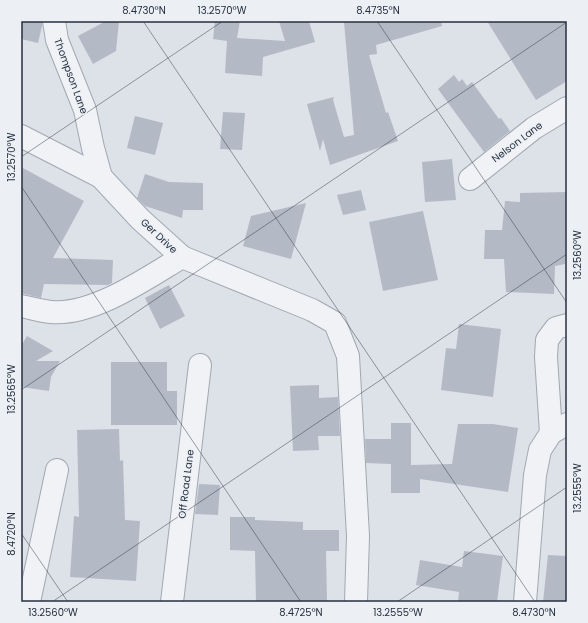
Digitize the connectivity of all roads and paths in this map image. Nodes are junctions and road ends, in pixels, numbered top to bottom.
1 (54, 21) edge
2 (567, 108) edge
3 (21, 136) edge
4 (101, 177) junction
5 (470, 179) dead end
6 (182, 257) junction
7 (21, 306) edge
8 (567, 325) edge
9 (200, 365) dead end
10 (559, 428) edge
11 (57, 470) dead end
12 (29, 602) edge
13 (172, 602) edge
14 (356, 602) edge
15 (525, 602) edge

1 - 4 street, Thompson Lane
2 - 5 street, Nelson Lane
3 - 4 street, Ger Drive
4 - 6 street, Ger Drive
6 - 7 street
6 - 14 street, Ger Drive
8 - 10 street
9 - 13 street, Off Road Lane
10 - 15 street
11 - 12 street

